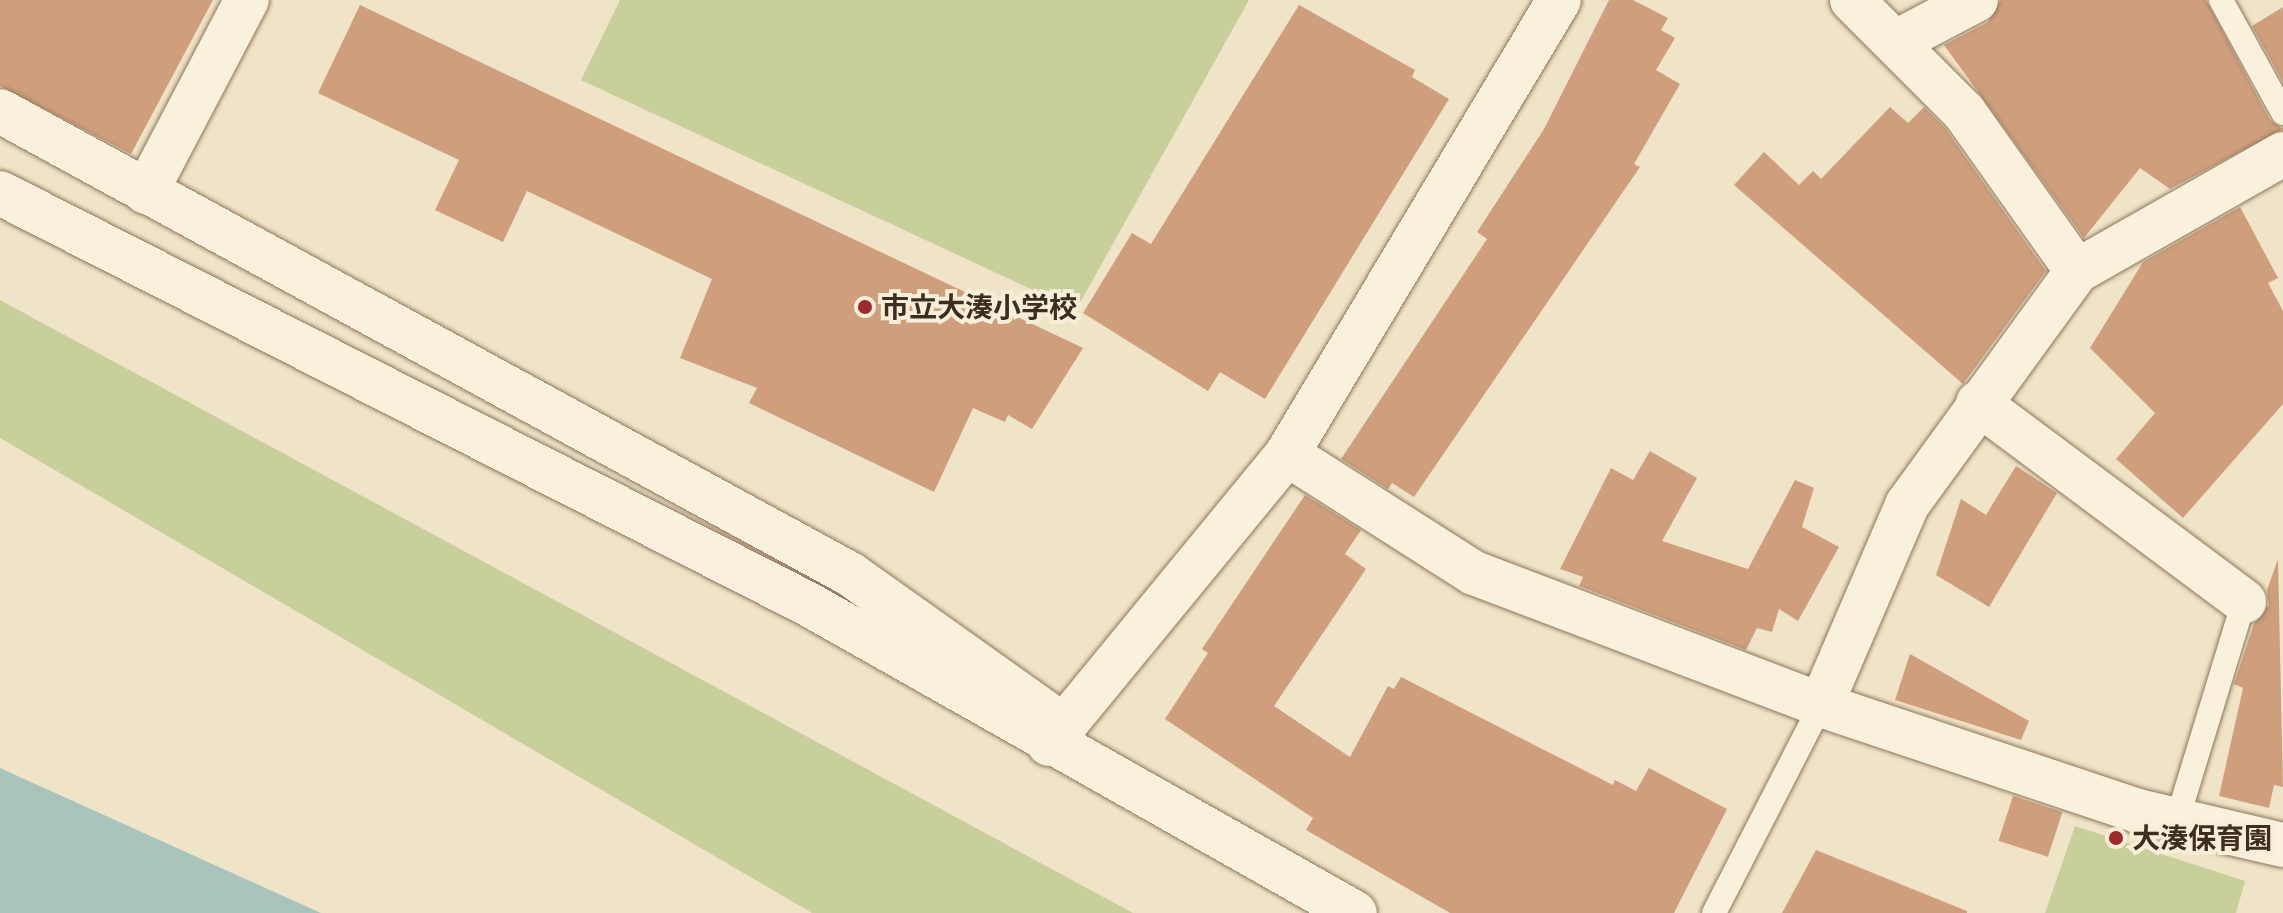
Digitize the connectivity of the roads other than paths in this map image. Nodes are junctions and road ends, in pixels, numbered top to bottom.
1 (247, 0) edge
2 (1559, 0) edge
3 (1852, 0) edge
4 (1976, 0) edge
5 (2221, 0) edge
6 (1898, 41) junction
7 (0, 111) edge
8 (2283, 113) edge
9 (2283, 154) edge
10 (146, 192) junction
11 (0, 193) edge
12 (2077, 271) junction
13 (1978, 403) junction
14 (1287, 454) junction
15 (2244, 601) joint
16 (1821, 705) junction
17 (1056, 735) junction
18 (2177, 820) junction
19 (2283, 845) edge
20 (1355, 913) edge
21 (1714, 913) edge

1 - 10 street
2 - 14 street
3 - 6 street
4 - 6 street
5 - 8 lane
6 - 12 street
7 - 10 street
9 - 12 street
10 - 17 street
11 - 17 street
12 - 13 street
13 - 15 street
13 - 16 street
14 - 16 street
14 - 17 street
15 - 18 lane
16 - 18 street
16 - 21 lane
17 - 20 street
18 - 19 street

